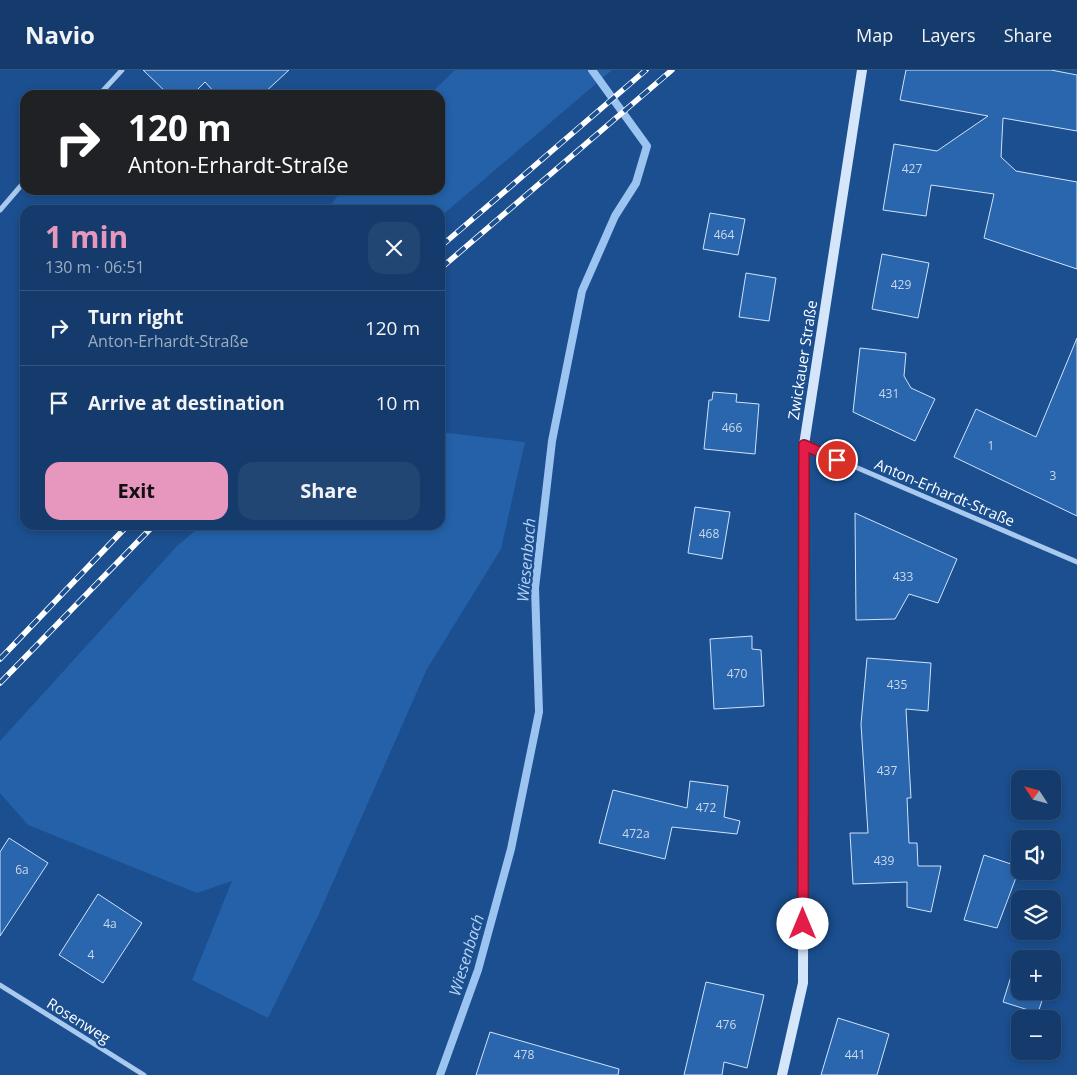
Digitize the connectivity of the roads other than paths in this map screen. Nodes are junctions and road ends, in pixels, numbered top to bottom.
1 (122, 70) edge
2 (862, 70) edge
3 (104, 90) edge
4 (20, 187) edge
5 (0, 210) edge
6 (804, 445) junction
7 (1077, 562) edge
8 (0, 985) edge
9 (144, 1075) edge
10 (782, 1075) edge

1 - 3 street
2 - 6 main road, Zwickauer Straße
4 - 5 street
6 - 7 street, Anton-Erhardt-Straße
6 - 10 main road, Zwickauer Straße
8 - 9 street, Rosenweg

